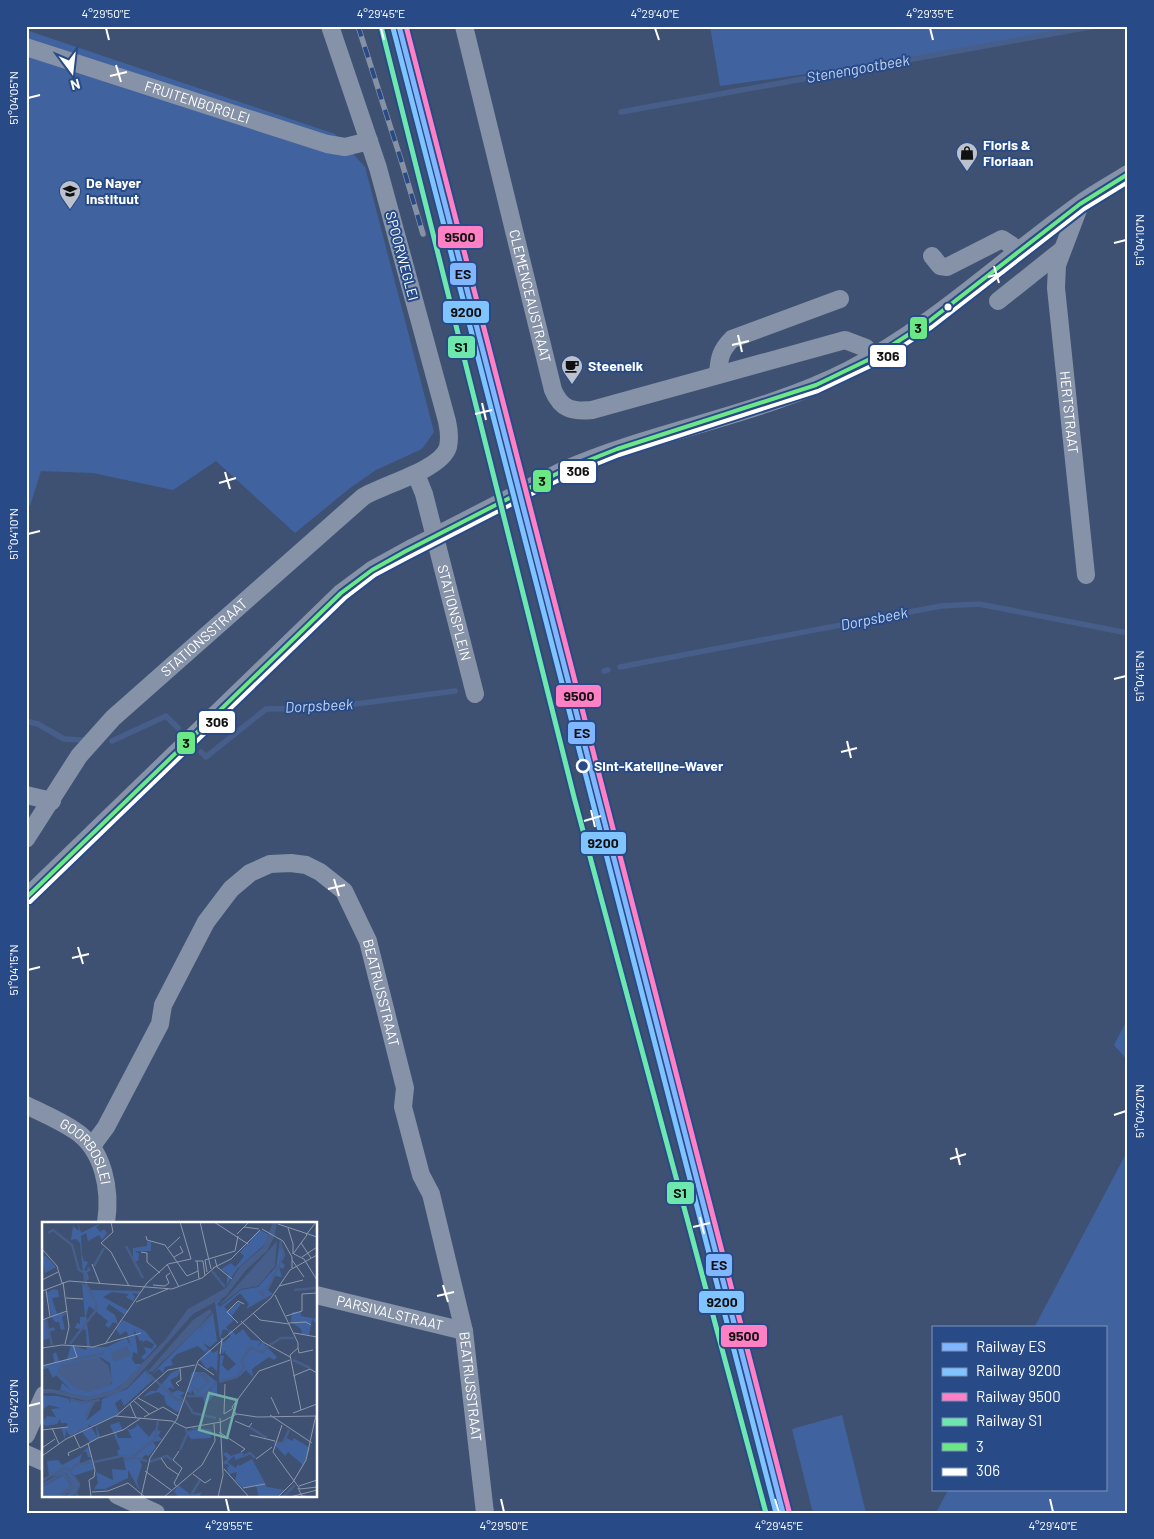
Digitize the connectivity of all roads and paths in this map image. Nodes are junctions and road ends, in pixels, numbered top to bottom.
1 (330, 26) edge
2 (464, 26) edge
3 (26, 48) edge
4 (370, 141) junction
5 (1128, 174) edge
6 (1080, 204) junction
7 (1062, 250) junction
8 (1020, 251) junction
9 (932, 256) dead end
10 (840, 299) dead end
11 (998, 301) dead end
12 (872, 358) junction
13 (718, 374) junction
14 (416, 474) junction
15 (1086, 575) dead end
16 (475, 694) dead end
17 (26, 795) edge
18 (52, 800) junction
19 (26, 838) edge
20 (26, 898) edge
21 (26, 1105) edge
22 (92, 1146) junction
23 (106, 1222) edge
24 (318, 1295) edge
25 (464, 1331) junction
26 (42, 1399) edge
27 (26, 1435) edge
28 (26, 1454) edge
29 (42, 1461) edge
30 (119, 1496) edge
31 (156, 1513) edge
32 (485, 1513) edge

1 - 4 street, SPOORWEGLEI
2 - 13 street, CLEMENCEAUSTRAAT
3 - 4 street, FRUITENBORGLEI
4 - 14 street, SPOORWEGLEI
5 - 6 street
6 - 7 street, HERTSTRAAT
6 - 8 street
7 - 11 street
7 - 15 street, HERTSTRAAT
8 - 9 street
8 - 12 street
10 - 13 street
12 - 13 street, CLEMENCEAUSTRAAT
12 - 20 street, bridge
14 - 16 street, STATIONSPLEIN
14 - 18 street, STATIONSSTRAAT
17 - 18 street
18 - 19 street, STATIONSSTRAAT
21 - 22 street, GOORBOSLEI
22 - 23 street, GOORBOSLEI
22 - 25 street, BEATRIJSSTRAAT
24 - 25 street, PARSIVALSTRAAT
25 - 32 street, BEATRIJSSTRAAT
26 - 27 street
28 - 29 street
30 - 31 street

